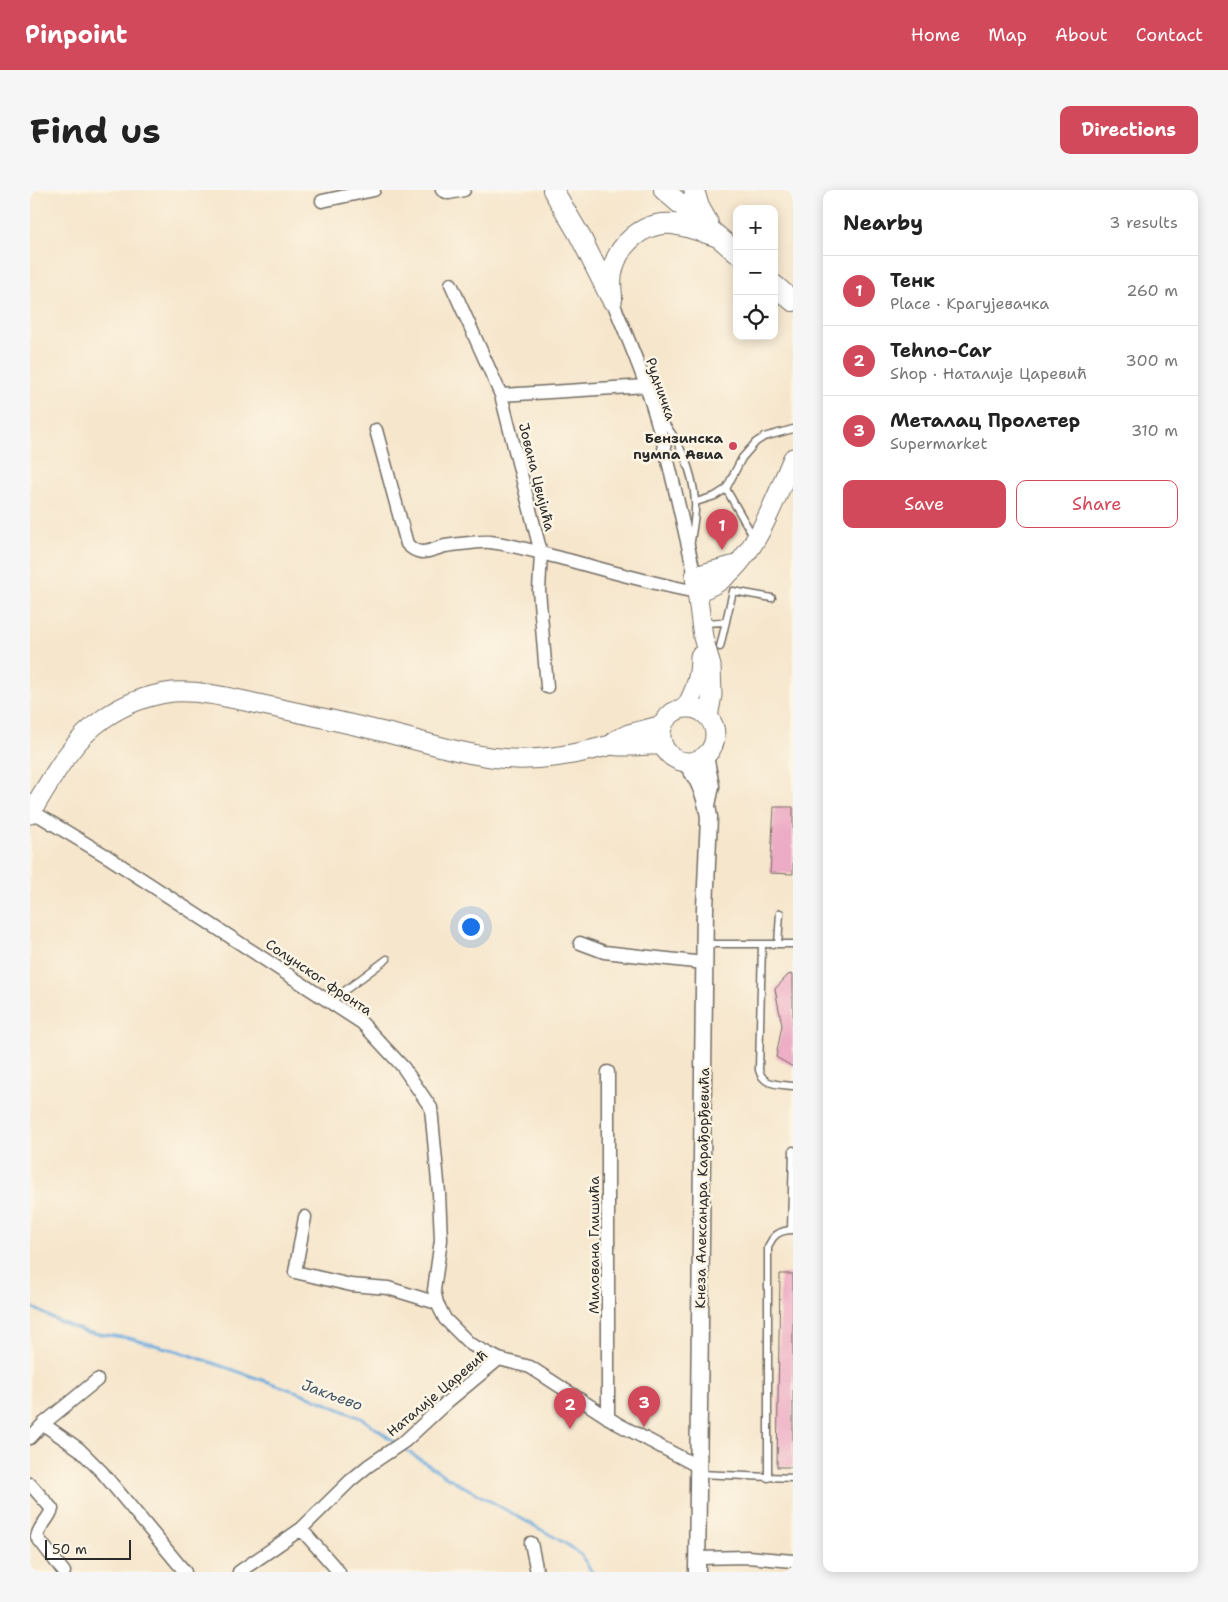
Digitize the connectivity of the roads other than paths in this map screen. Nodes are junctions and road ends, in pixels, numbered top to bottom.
1 (374, 190) edge
2 (442, 190) edge
3 (464, 190) edge
4 (553, 190) edge
5 (664, 190) edge
6 (694, 190) edge
7 (322, 201) dead end
8 (718, 236) junction
9 (735, 250) edge
10 (451, 284) dead end
11 (778, 288) edge
12 (612, 300) junction
13 (793, 301) edge
14 (646, 386) junction
15 (501, 395) junction
16 (653, 408) junction
17 (793, 428) edge
18 (376, 430) dead end
19 (793, 458) edge
20 (726, 489) junction
21 (696, 502) junction
22 (756, 540) junction
23 (689, 552) junction
24 (541, 553) junction
25 (696, 584) junction
26 (772, 598) dead end
27 (726, 622) junction
28 (702, 630) junction
29 (720, 646) dead end
30 (547, 687) dead end
31 (686, 708) junction
32 (708, 716) junction
33 (663, 725) junction
34 (611, 745) junction
35 (663, 745) junction
36 (705, 756) junction
37 (685, 762) junction
38 (707, 804) junction
39 (31, 811) edge
40 (780, 913) dead end
41 (580, 943) dead end
42 (704, 944) junction
43 (762, 944) junction
44 (778, 944) junction
45 (793, 944) edge
46 (387, 959) dead end
47 (704, 962) junction
48 (330, 1001) junction
49 (608, 1072) dead end
50 (793, 1086) edge
51 (793, 1150) edge
52 (792, 1202) edge
53 (305, 1217) dead end
54 (792, 1230) edge
55 (437, 1303) junction
56 (499, 1359) junction
57 (98, 1380) dead end
58 (608, 1418) junction
59 (43, 1424) junction
60 (30, 1438) edge
61 (698, 1470) junction
62 (768, 1478) junction
63 (793, 1478) edge
64 (30, 1484) edge
65 (301, 1529) junction
66 (531, 1543) dead end
67 (793, 1560) edge
68 (697, 1565) edge
69 (64, 1572) edge
70 (185, 1572) edge
71 (239, 1572) edge
72 (339, 1572) edge
73 (537, 1572) edge

1 - 7 street
2 - 3 street
4 - 12 main road
5 - 8 main road
6 - 8 main road
8 - 9 main road
8 - 12 main road
10 - 15 street, Јована Цвијића
11 - 13 main road
12 - 14 street, Рудничка
14 - 15 street
14 - 16 street, Рудничка
15 - 24 street, Јована Цвијића
16 - 21 lane
16 - 23 street, Рудничка
17 - 20 lane
18 - 24 street
19 - 22 main road
20 - 21 lane
20 - 22 lane
21 - 23 lane
22 - 25 main road
23 - 25 street, Рудничка
24 - 25 street
24 - 30 street, Јована Цвијића
25 - 28 main road
26 - 27 lane
27 - 28 lane
27 - 29 lane
28 - 31 main road
28 - 32 main road
31 - 32 main road
31 - 33 main road
32 - 36 main road
33 - 34 main road
33 - 35 main road
34 - 35 main road
34 - 39 main road
35 - 37 main road
36 - 37 main road
36 - 38 street, Кнеза Александра Карађорђевића
37 - 38 street, Кнеза Александра Карађорђевића
38 - 42 street, Кнеза Александра Карађорђевића
39 - 48 street, Солунског фронта
40 - 44 lane
41 - 47 street
42 - 43 lane
42 - 47 street, Кнеза Александра Карађорђевића
43 - 44 lane
43 - 50 lane
44 - 45 lane
46 - 48 lane
47 - 61 street, Кнеза Александра Карађорђевића
48 - 55 street, Солунског фронта
49 - 58 street, Милована Глишића
51 - 52 lane
52 - 54 lane
53 - 55 street
54 - 62 lane
55 - 56 street, Солунског фронта
56 - 58 street, Наталије Царевић
56 - 65 street, Наталије Царевић
57 - 59 street
58 - 61 street, Наталије Царевић
59 - 60 street
59 - 70 street
61 - 62 lane
61 - 68 street, Кнеза Александра Карађорђевића
62 - 63 lane
64 - 69 street
65 - 71 street, Наталије Царевић
65 - 72 street
66 - 73 street
67 - 68 street

